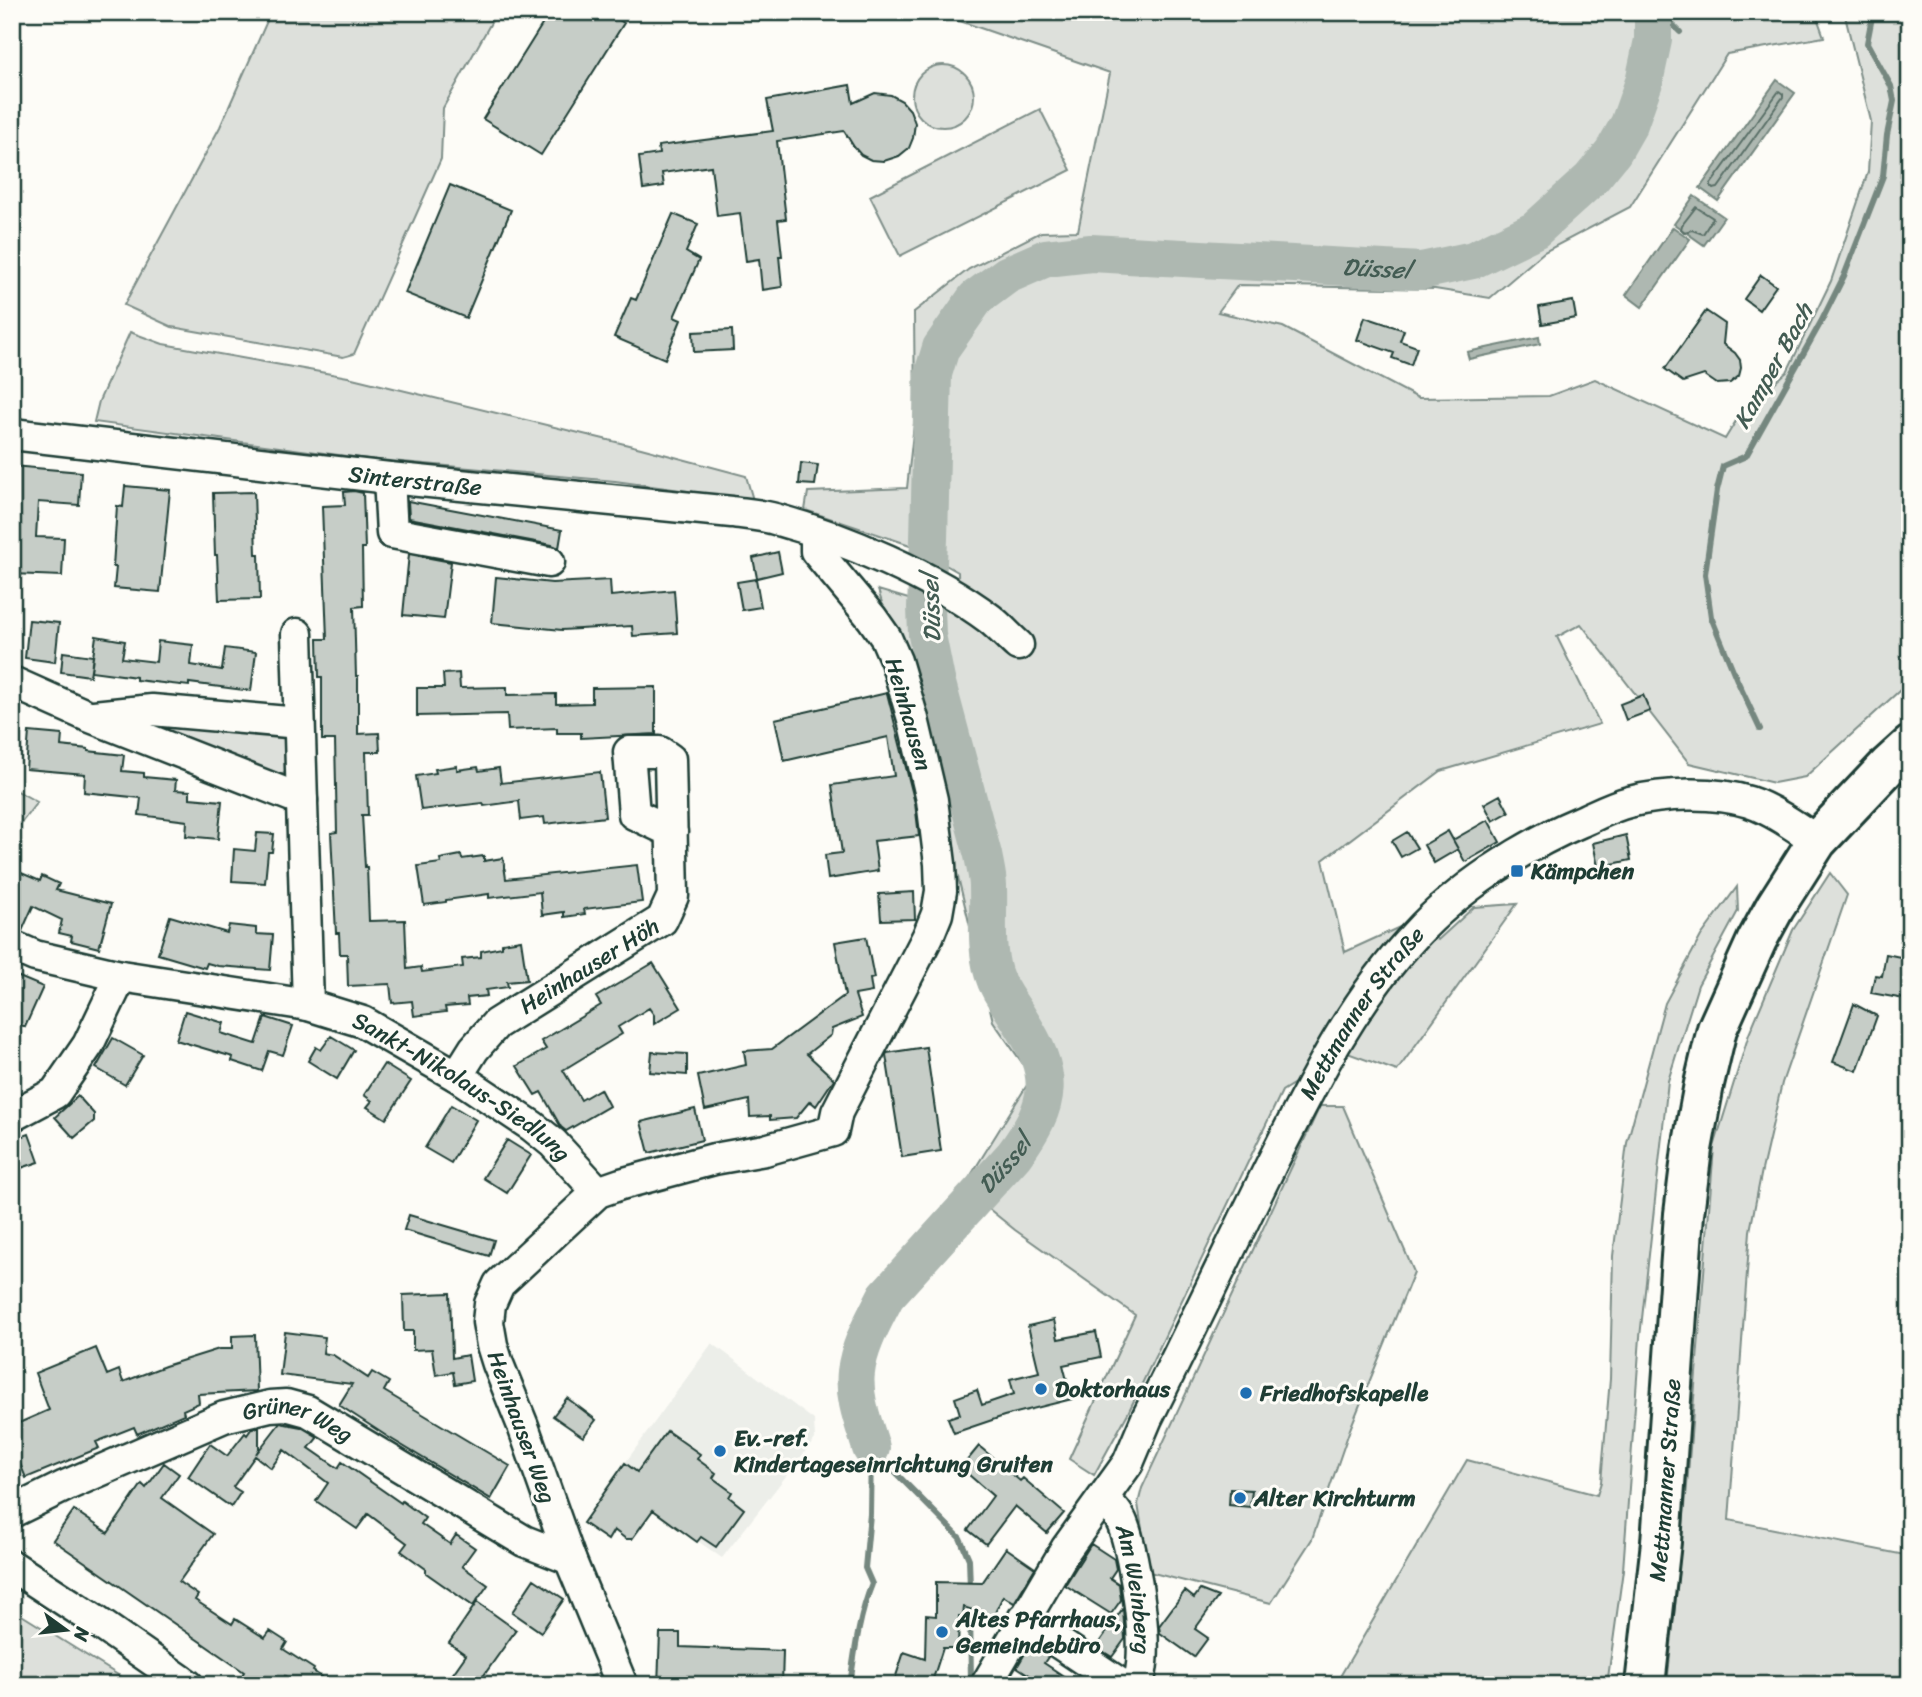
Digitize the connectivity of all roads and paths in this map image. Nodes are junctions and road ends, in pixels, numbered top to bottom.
1 (12, 434) edge
2 (389, 478) junction
3 (816, 532) junction
4 (549, 562) dead end
5 (297, 634) dead end
6 (1018, 645) dead end
7 (12, 682) edge
8 (88, 716) junction
9 (299, 723) junction
10 (1910, 746) edge
11 (302, 800) junction
12 (673, 832) dead end
13 (1818, 841) junction
14 (12, 946) edge
15 (121, 976) junction
16 (308, 1005) junction
17 (457, 1076) junction
18 (12, 1116) edge
19 (833, 1130) joint
20 (598, 1192) junction
21 (1104, 1499) junction
22 (12, 1512) edge
23 (570, 1559) junction
24 (12, 1566) edge
25 (1023, 1619) junction
26 (188, 1685) edge
27 (622, 1685) edge
28 (986, 1685) edge
29 (1122, 1685) edge
30 (1136, 1685) edge
31 (1645, 1685) edge

1 - 2 street, Sinterstraße
2 - 3 street, Sinterstraße
2 - 4 street
3 - 6 street
3 - 19 street, Heinhausen
5 - 9 street
7 - 8 street
8 - 9 street
8 - 11 street
9 - 11 street
10 - 13 main road, Mettmanner Straße
11 - 16 street
12 - 17 street, Heinhauser Höh
13 - 21 street, Mettmanner Straße
13 - 31 main road, Mettmanner Straße
14 - 15 street, Sankt-Nikolaus-Siedlung
15 - 16 street, Sankt-Nikolaus-Siedlung
15 - 18 street
16 - 17 street, Sankt-Nikolaus-Siedlung
17 - 20 street, Sankt-Nikolaus-Siedlung
19 - 20 street, Heinhauser Weg
20 - 23 street, Heinhauser Weg
21 - 25 street, Mettmanner Straße
21 - 30 street, Am Weinberg
22 - 23 street, Grüner Weg
23 - 27 street, Heinhauser Weg
24 - 26 street
25 - 28 street, Mettmanner Straße
25 - 29 street, Am Weinberg

